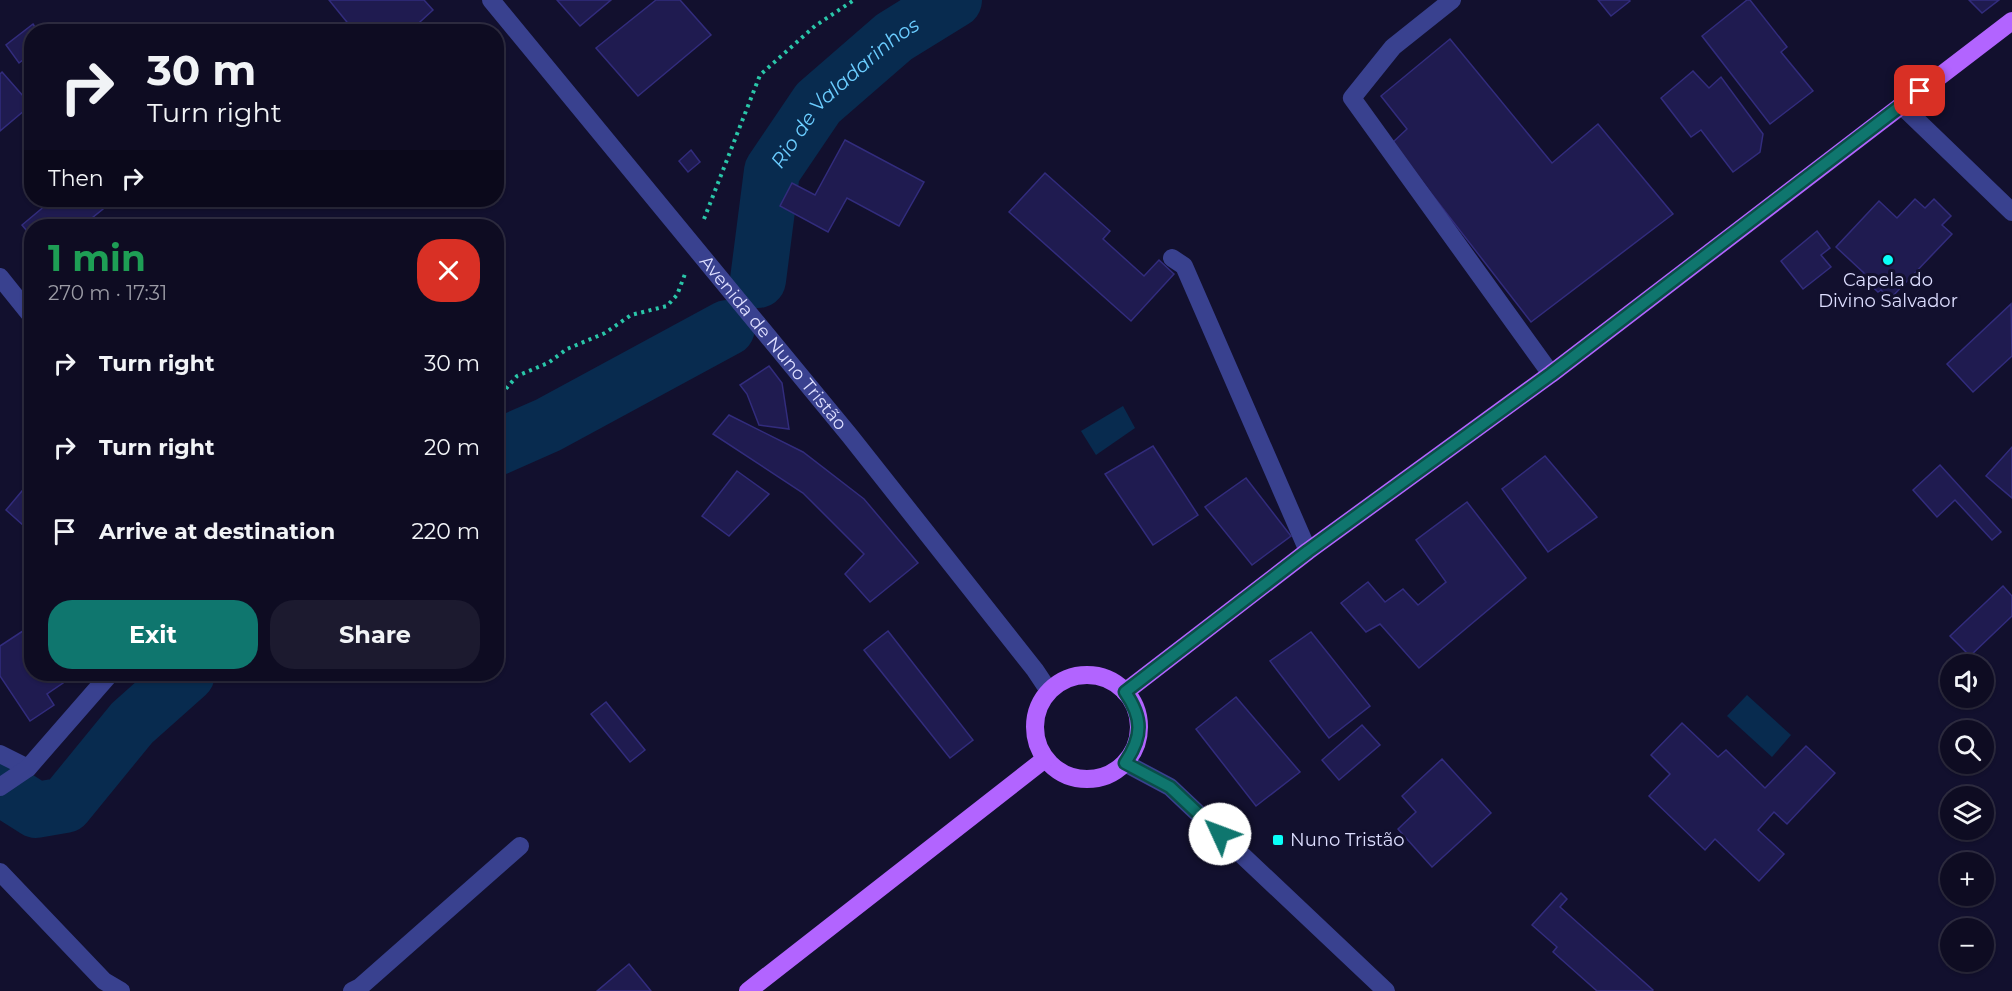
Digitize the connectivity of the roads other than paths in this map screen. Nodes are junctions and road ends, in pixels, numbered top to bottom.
1 (491, 0) edge
2 (1452, 0) edge
3 (2012, 21) edge
4 (1901, 105) junction
5 (2012, 212) edge
6 (1172, 258) dead end
7 (0, 278) edge
8 (24, 307) edge
9 (1551, 374) junction
10 (1308, 551) junction
11 (104, 681) edge
12 (1049, 691) junction
13 (1125, 692) junction
14 (0, 754) edge
15 (1045, 759) junction
16 (1125, 763) junction
17 (28, 768) junction
18 (4, 784) edge
19 (520, 846) dead end
20 (0, 872) edge
21 (121, 991) edge
22 (352, 991) edge
23 (748, 991) edge
24 (1386, 991) edge

1 - 12 street, Avenida de Nuno Tristão
2 - 9 street
3 - 4 main road
4 - 5 street
4 - 9 main road
6 - 10 street
7 - 8 street
9 - 10 main road
10 - 13 main road
11 - 17 street
12 - 13 main road
12 - 15 main road
13 - 16 main road
14 - 17 street
15 - 16 main road
15 - 23 main road
16 - 24 street
17 - 18 street
19 - 22 street
20 - 21 street

